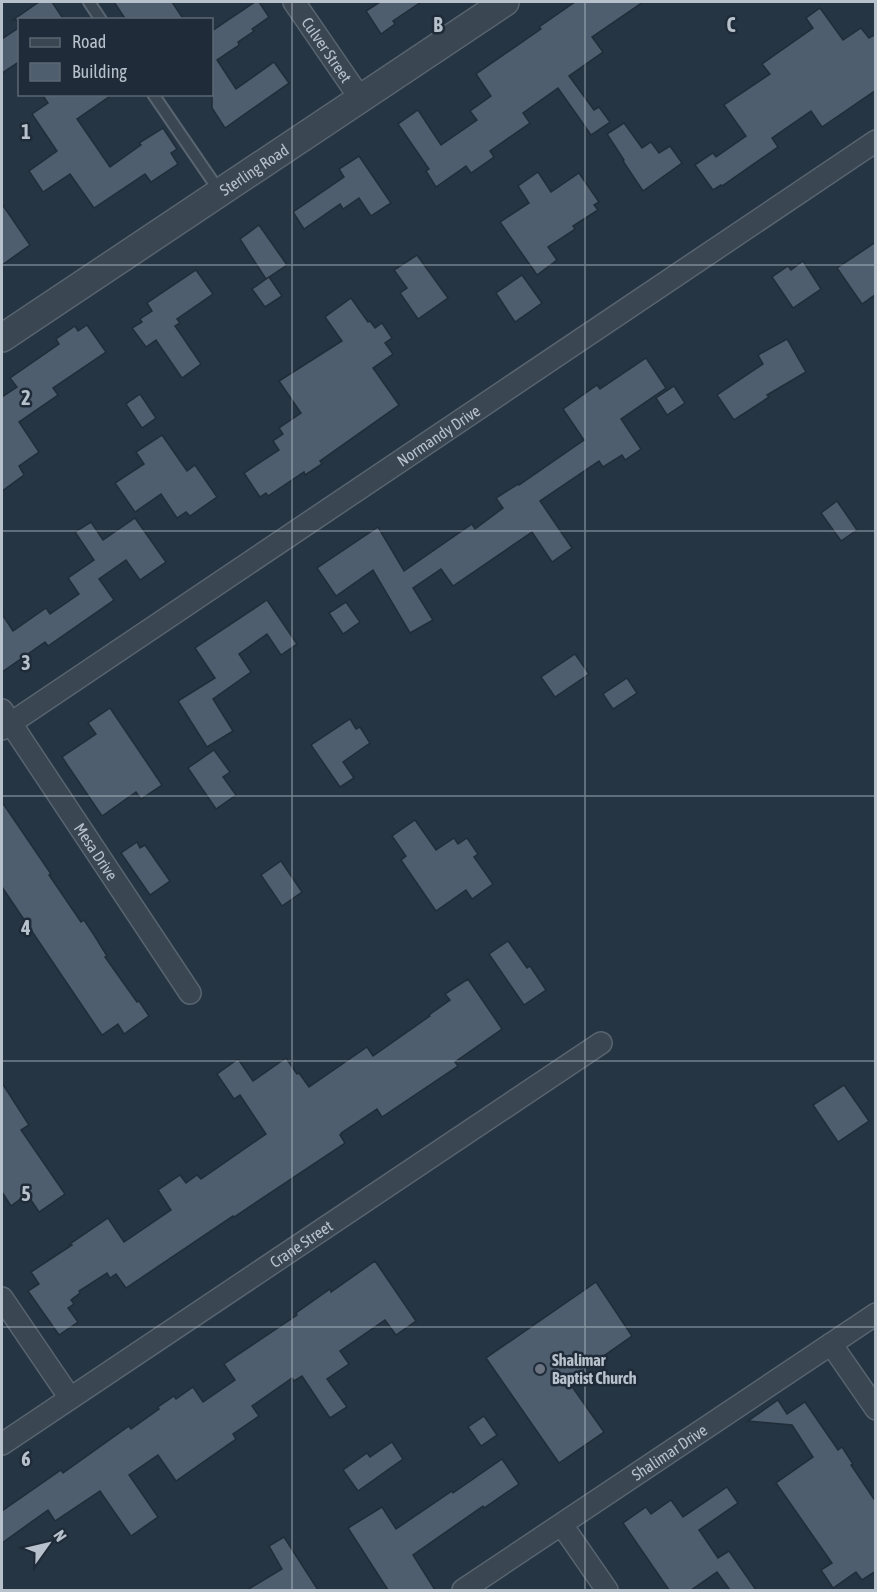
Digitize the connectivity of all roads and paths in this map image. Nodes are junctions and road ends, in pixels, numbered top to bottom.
1 (89, 2) edge
2 (294, 2) edge
3 (505, 2) edge
4 (100, 18) edge
5 (154, 96) edge
6 (360, 98) junction
7 (876, 141) edge
8 (220, 192) junction
9 (2, 338) edge
10 (4, 721) edge
11 (190, 993) dead end
12 (601, 1042) dead end
13 (2, 1298) edge
14 (876, 1314) edge
15 (831, 1344) junction
16 (70, 1398) junction
17 (876, 1409) edge
18 (2, 1444) edge
19 (562, 1525) junction
20 (463, 1590) edge
21 (607, 1590) edge

1 - 4 lane
2 - 6 street, Culver Street
3 - 6 street, Sterling Road
5 - 8 lane
6 - 8 street, Sterling Road
7 - 10 street, Normandy Drive
8 - 9 street, Sterling Road
10 - 11 street, Mesa Drive
12 - 16 street, Crane Street
13 - 16 street
14 - 15 street, Shalimar Drive
15 - 17 street
15 - 19 street, Shalimar Drive
16 - 18 street, Crane Street
19 - 20 street, Shalimar Drive
19 - 21 street

